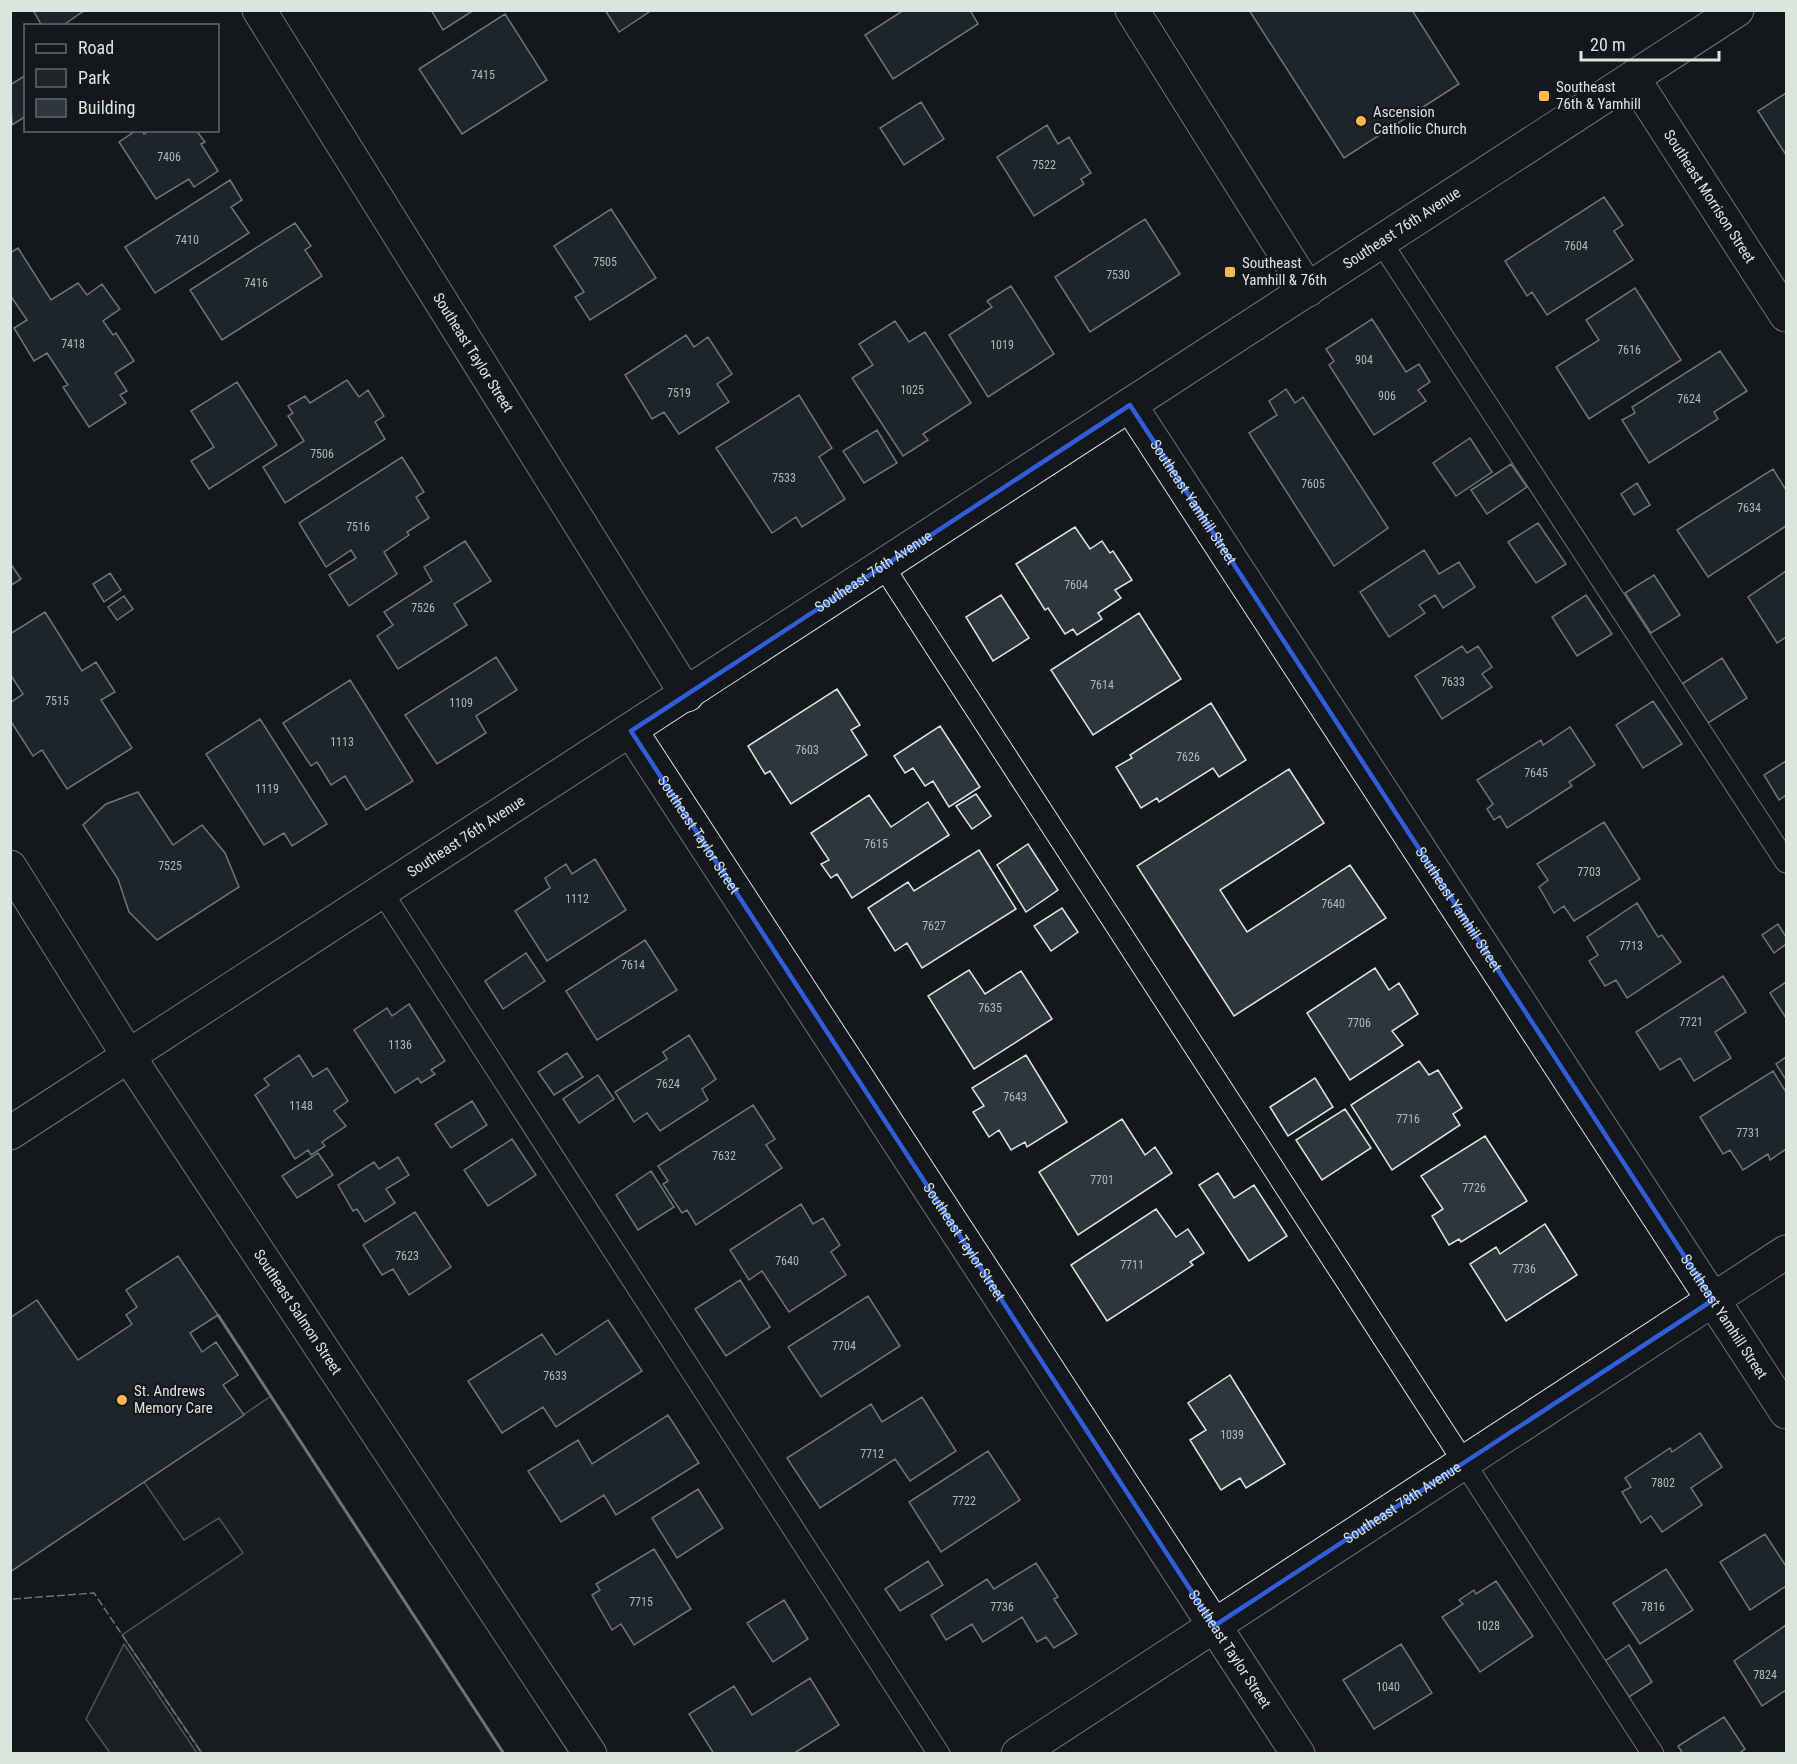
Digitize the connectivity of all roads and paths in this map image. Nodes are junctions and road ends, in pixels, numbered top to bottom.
1 (259, 10) edge
2 (1132, 10) edge
3 (1737, 10) edge
4 (1633, 78) junction
5 (1381, 242) junction
6 (1308, 290) junction
7 (1786, 315) edge
8 (1130, 405) junction
9 (883, 566) junction
10 (687, 694) junction
11 (631, 731) junction
12 (1786, 862) edge
13 (10, 867) edge
14 (382, 892) junction
15 (129, 1057) junction
16 (10, 1133) edge
17 (1786, 1252) edge
18 (1713, 1300) junction
19 (1786, 1412) edge
20 (1464, 1462) junction
21 (1214, 1626) junction
22 (590, 1754) edge
23 (939, 1754) edge
24 (1018, 1754) edge
25 (1298, 1754) edge
26 (1653, 1754) edge

1 - 10 street, Southeast Taylor Street
2 - 6 street
3 - 4 street, Southeast 76th Avenue
4 - 5 street, Southeast 76th Avenue
4 - 7 street, Southeast Morrison Street
5 - 6 street, Southeast 76th Avenue
5 - 12 lane
6 - 8 street, Southeast 76th Avenue
8 - 9 street, Southeast 76th Avenue
8 - 18 street, Southeast Yamhill Street
9 - 10 street, Southeast 76th Avenue
9 - 20 lane
10 - 11 street, Southeast 76th Avenue
11 - 14 street, Southeast 76th Avenue
11 - 21 street, Southeast Taylor Street
13 - 15 street, Southeast Salmon Street
14 - 15 street, Southeast 76th Avenue
14 - 23 lane
15 - 16 street, Southeast 76th Avenue
15 - 22 street, Southeast Salmon Street
17 - 18 street, Southeast 78th Avenue
18 - 19 street, Southeast Yamhill Street
18 - 20 street, Southeast 78th Avenue
20 - 21 street, Southeast 78th Avenue
20 - 26 lane
21 - 24 street, Southeast 78th Avenue
21 - 25 street, Southeast Taylor Street

